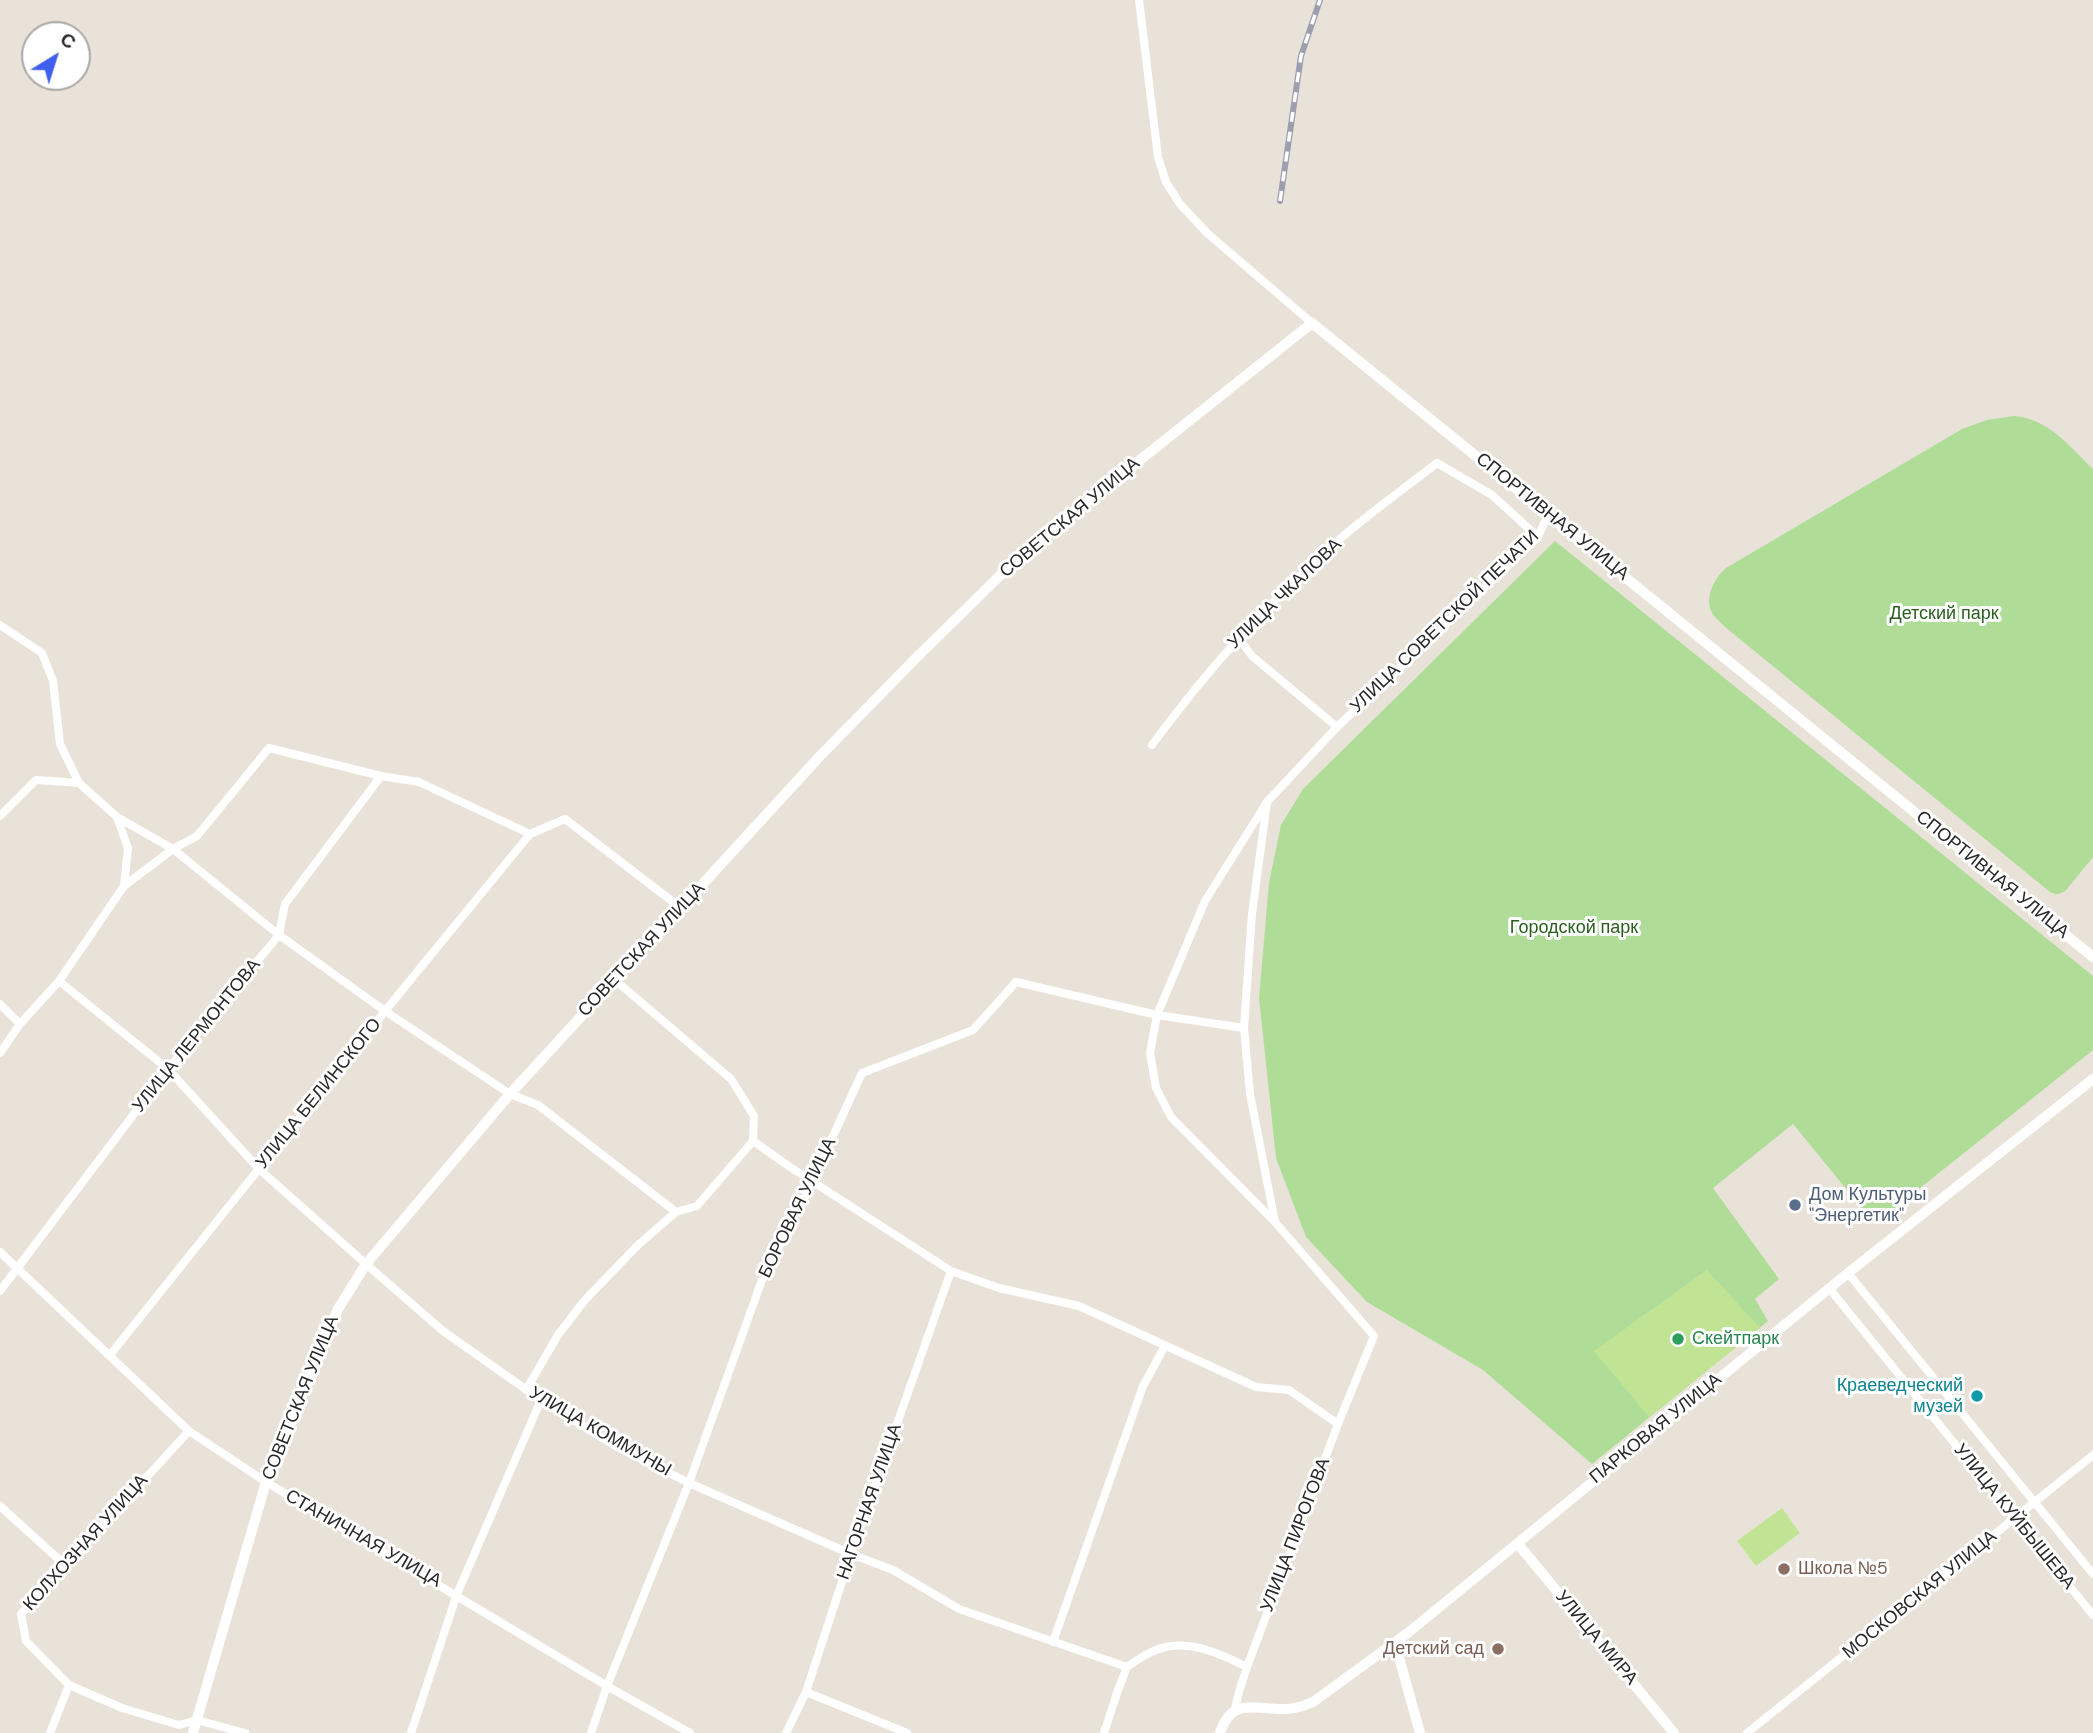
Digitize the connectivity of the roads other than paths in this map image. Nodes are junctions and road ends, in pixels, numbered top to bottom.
1 (1139, 0) edge
2 (1312, 323) junction
3 (1548, 514) junction
4 (1538, 537) junction
5 (0, 625) edge
6 (1238, 638) junction
7 (1337, 727) junction
8 (1152, 745) dead end
9 (381, 776) junction
10 (79, 783) junction
11 (1267, 803) junction
12 (0, 816) edge
13 (117, 817) junction
14 (530, 834) junction
15 (173, 849) junction
16 (124, 886) junction
17 (681, 908) junction
18 (279, 935) junction
19 (2093, 957) edge
20 (615, 979) junction
21 (59, 981) junction
22 (0, 1004) edge
23 (385, 1011) junction
24 (1157, 1015) junction
25 (20, 1024) junction
26 (1244, 1028) junction
27 (0, 1053) edge
28 (168, 1069) junction
29 (2093, 1079) edge
30 (510, 1094) junction
31 (753, 1141) junction
32 (259, 1169) junction
33 (813, 1180) junction
34 (677, 1212) junction
35 (1275, 1222) junction
36 (0, 1252) edge
37 (366, 1264) junction
38 (18, 1268) junction
39 (951, 1271) junction
40 (1848, 1273) junction
41 (1829, 1288) junction
42 (0, 1291) edge
43 (1374, 1336) joint
44 (1165, 1346) junction
45 (110, 1355) junction
46 (526, 1390) junction
47 (541, 1400) junction
48 (1338, 1424) junction
49 (189, 1430) junction
50 (2093, 1455) edge
51 (266, 1482) junction
52 (689, 1483) junction
53 (2036, 1502) junction
54 (0, 1506) edge
55 (2016, 1518) junction
56 (1518, 1544) junction
57 (851, 1554) junction
58 (65, 1566) junction
59 (2093, 1574) edge
60 (457, 1594) junction
61 (2093, 1615) edge
62 (1054, 1642) junction
63 (1395, 1643) junction
64 (1127, 1667) junction
65 (1247, 1667) junction
66 (69, 1685) junction
67 (607, 1686) junction
68 (806, 1692) junction
69 (1235, 1709) junction
70 (197, 1720) junction
71 (50, 1733) edge
72 (193, 1733) edge
73 (245, 1733) edge
74 (411, 1733) edge
75 (591, 1733) edge
76 (690, 1733) edge
77 (786, 1733) edge
78 (906, 1733) edge
79 (1104, 1733) edge
80 (1220, 1733) edge
81 (1420, 1733) edge
82 (1674, 1733) edge
83 (1747, 1733) edge

1 - 2 street, СПОРТИВНАЯ УЛИЦА
2 - 3 street, СПОРТИВНАЯ УЛИЦА
2 - 17 street, СОВЕТСКАЯ УЛИЦА
3 - 4 street, УЛИЦА СОВЕТСКОЙ ПЕЧАТИ
3 - 19 street, СПОРТИВНАЯ УЛИЦА
4 - 6 street, УЛИЦА ЧКАЛОВА
4 - 7 street, УЛИЦА СОВЕТСКОЙ ПЕЧАТИ
5 - 10 street
6 - 7 street, УЛИЦА СОВЕТСКОЙ ПЕЧАТИ
6 - 8 street, УЛИЦА ЧКАЛОВА
7 - 11 street, УЛИЦА СОВЕТСКОЙ ПЕЧАТИ
9 - 14 street
9 - 15 street
9 - 18 street, УЛИЦА ЛЕРМОНТОВА
10 - 12 street
10 - 13 street
11 - 24 street, УЛИЦА СОВЕТСКОЙ ПЕЧАТИ
11 - 26 street
13 - 15 street
13 - 16 street
14 - 17 street
14 - 23 street, УЛИЦА БЕЛИНСКОГО
15 - 16 street
15 - 18 street
16 - 21 street
17 - 20 street, СОВЕТСКАЯ УЛИЦА
18 - 23 street
18 - 28 street, УЛИЦА ЛЕРМОНТОВА
20 - 30 street, СОВЕТСКАЯ УЛИЦА
20 - 31 street
21 - 25 street
21 - 28 street, УЛИЦА КОММУНЫ
22 - 25 street
23 - 30 street
23 - 32 street, УЛИЦА БЕЛИНСКОГО
24 - 26 street, БОРОВАЯ УЛИЦА
24 - 33 street, БОРОВАЯ УЛИЦА
24 - 35 street, УЛИЦА СОВЕТСКОЙ ПЕЧАТИ
25 - 27 street
26 - 35 street
28 - 32 street, УЛИЦА КОММУНЫ
28 - 38 street, УЛИЦА ЛЕРМОНТОВА
29 - 40 street, ПАРКОВАЯ УЛИЦА
30 - 34 street
30 - 37 street, СОВЕТСКАЯ УЛИЦА
31 - 33 street
31 - 34 street
32 - 37 street, УЛИЦА КОММУНЫ
32 - 45 street, УЛИЦА БЕЛИНСКОГО
33 - 39 street
33 - 52 street, БОРОВАЯ УЛИЦА
34 - 46 street
35 - 43 street, УЛИЦА СОВЕТСКОЙ ПЕЧАТИ
36 - 38 street, СТАНИЧНАЯ УЛИЦА
37 - 46 street, УЛИЦА КОММУНЫ
37 - 51 street, СОВЕТСКАЯ УЛИЦА
38 - 42 street, УЛИЦА ЛЕРМОНТОВА
38 - 45 street, СТАНИЧНАЯ УЛИЦА
39 - 44 street
39 - 57 street, НАГОРНАЯ УЛИЦА
40 - 41 street, ПАРКОВАЯ УЛИЦА
40 - 53 street, УЛИЦА КУЙБЫШЕВА
41 - 55 street, УЛИЦА КУЙБЫШЕВА
41 - 56 street, ПАРКОВАЯ УЛИЦА
43 - 48 street, УЛИЦА ПИРОГОВА
44 - 48 street
44 - 62 street
45 - 49 street, СТАНИЧНАЯ УЛИЦА
46 - 47 street, УЛИЦА КОММУНЫ
47 - 52 street, УЛИЦА КОММУНЫ
47 - 60 street
48 - 65 street, УЛИЦА ПИРОГОВА
49 - 51 street, СТАНИЧНАЯ УЛИЦА
49 - 58 street, КОЛХОЗНАЯ УЛИЦА
50 - 53 street, МОСКОВСКАЯ УЛИЦА
51 - 60 street, СТАНИЧНАЯ УЛИЦА
51 - 70 street, СОВЕТСКАЯ УЛИЦА
52 - 57 street, УЛИЦА КОММУНЫ
52 - 67 street, БОРОВАЯ УЛИЦА
53 - 55 street, МОСКОВСКАЯ УЛИЦА
53 - 59 street, УЛИЦА КУЙБЫШЕВА
54 - 58 street
55 - 61 street, УЛИЦА КУЙБЫШЕВА
55 - 83 street, МОСКОВСКАЯ УЛИЦА
56 - 63 street, ПАРКОВАЯ УЛИЦА
56 - 82 street, УЛИЦА МИРА
57 - 62 street, УЛИЦА КОММУНЫ
57 - 68 street, НАГОРНАЯ УЛИЦА
58 - 66 street, КОЛХОЗНАЯ УЛИЦА
60 - 67 street, СТАНИЧНАЯ УЛИЦА
60 - 74 street
62 - 64 street, УЛИЦА КОММУНЫ
63 - 69 street, ПАРКОВАЯ УЛИЦА
63 - 81 street
64 - 65 street
64 - 79 street
65 - 69 street, УЛИЦА ПИРОГОВА
66 - 70 street
66 - 71 street
67 - 75 street, БОРОВАЯ УЛИЦА
67 - 76 street, СТАНИЧНАЯ УЛИЦА
68 - 77 street, НАГОРНАЯ УЛИЦА
68 - 78 street
69 - 80 street, УЛИЦА ПИРОГОВА
70 - 72 street, СОВЕТСКАЯ УЛИЦА
70 - 73 street

